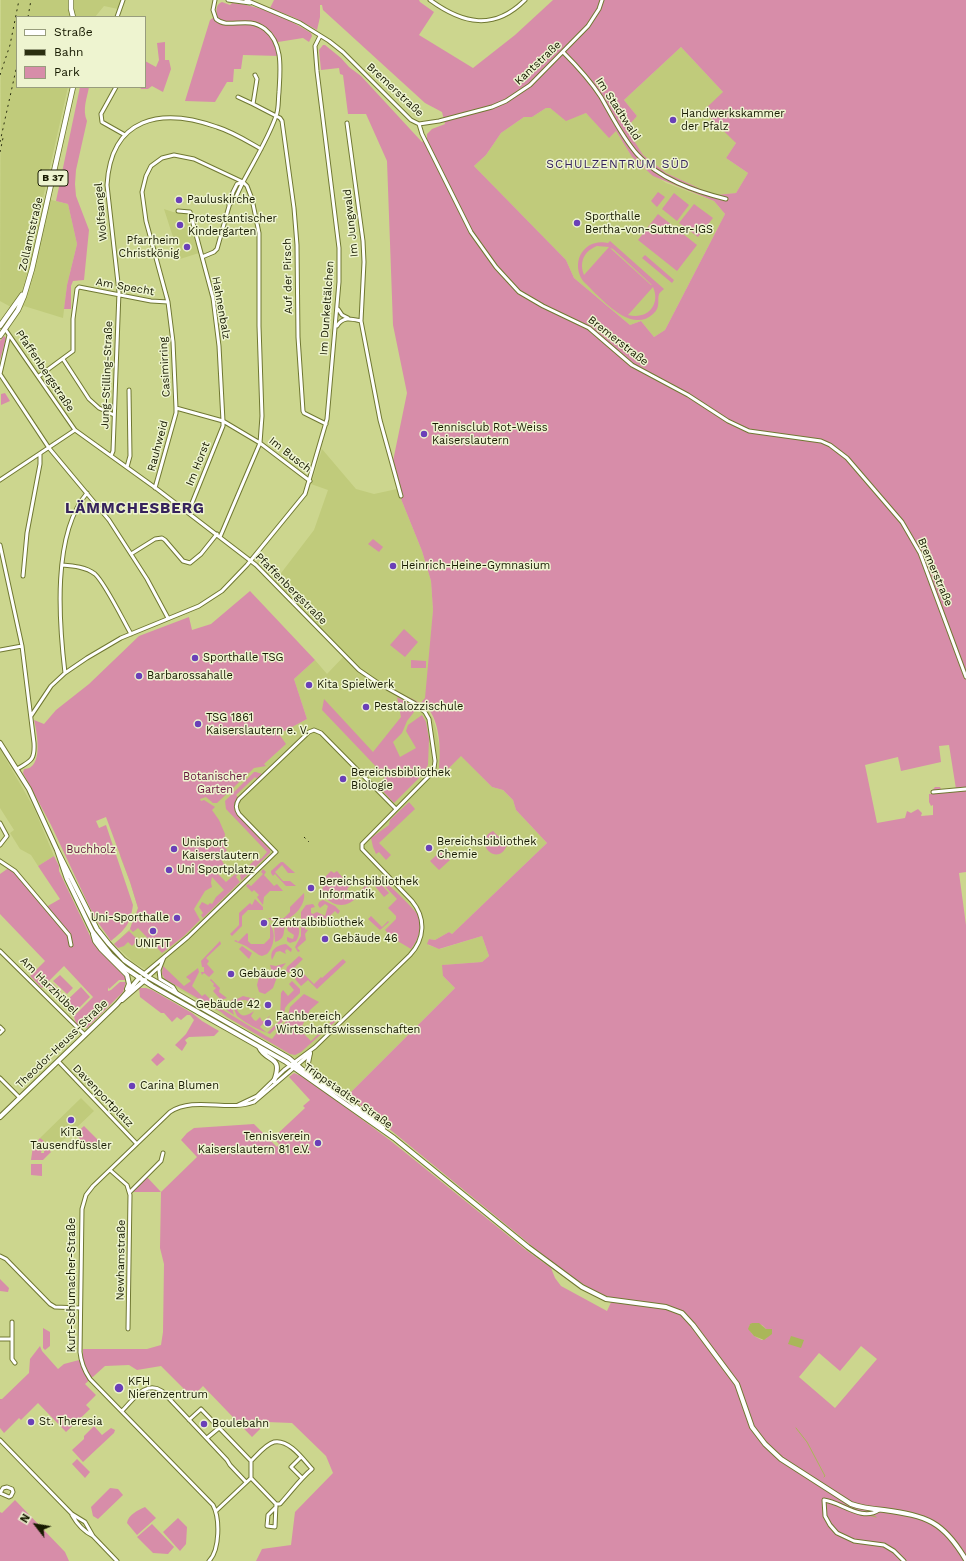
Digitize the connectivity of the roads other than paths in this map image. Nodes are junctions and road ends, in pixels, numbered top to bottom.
1 (71, 0) edge
2 (123, 0) edge
3 (215, 0) edge
4 (228, 0) edge
5 (246, 0) edge
6 (430, 0) edge
7 (525, 0) edge
8 (602, 0) edge
9 (252, 3) junction
10 (74, 16) edge
11 (117, 16) edge
12 (320, 36) junction
13 (563, 52) junction
14 (255, 75) dead end
15 (73, 88) edge
16 (115, 88) edge
17 (238, 97) dead end
18 (253, 104) junction
19 (276, 116) junction
20 (347, 123) dead end
21 (419, 124) junction
22 (125, 135) junction
23 (261, 148) junction
24 (243, 182) junction
25 (726, 199) dead end
26 (178, 211) dead end
27 (202, 257) junction
28 (25, 291) junction
29 (119, 295) junction
30 (168, 302) junction
31 (337, 308) junction
32 (348, 318) junction
33 (361, 321) junction
34 (0, 325) edge
35 (336, 328) junction
36 (5, 329) junction
37 (9, 333) junction
38 (0, 336) edge
39 (8, 343) junction
40 (16, 343) junction
41 (63, 359) junction
42 (0, 374) edge
43 (38, 376) junction
44 (130, 390) dead end
45 (176, 408) junction
46 (114, 415) junction
47 (223, 421) junction
48 (326, 424) junction
49 (75, 430) junction
50 (260, 443) junction
51 (49, 448) junction
52 (40, 454) junction
53 (111, 456) junction
54 (127, 467) junction
55 (0, 480) edge
56 (310, 481) junction
57 (155, 488) junction
58 (87, 493) junction
59 (401, 496) dead end
60 (188, 513) junction
61 (218, 536) junction
62 (0, 545) edge
63 (131, 554) junction
64 (250, 561) junction
65 (62, 565) junction
66 (23, 576) dead end
67 (168, 618) junction
68 (131, 634) junction
69 (22, 646) junction
70 (0, 650) edge
71 (65, 672) junction
72 (966, 677) edge
73 (31, 716) junction
74 (0, 743) edge
75 (17, 769) junction
76 (966, 789) edge
77 (933, 792) dead end
78 (396, 809) junction
79 (0, 823) edge
80 (0, 845) edge
81 (57, 850) junction
82 (0, 861) edge
83 (92, 931) junction
84 (71, 945) dead end
85 (0, 950) edge
86 (164, 957) junction
87 (160, 965) junction
88 (144, 974) junction
89 (148, 977) junction
90 (139, 978) junction
91 (144, 981) junction
92 (126, 992) junction
93 (176, 992) junction
94 (117, 1004) junction
95 (0, 1027) edge
96 (0, 1033) edge
97 (85, 1035) junction
98 (259, 1047) junction
99 (315, 1047) junction
100 (310, 1053) junction
101 (58, 1062) junction
102 (296, 1063) junction
103 (291, 1067) junction
104 (311, 1075) junction
105 (0, 1078) edge
106 (274, 1081) junction
107 (20, 1098) junction
108 (238, 1105) junction
109 (0, 1117) edge
110 (394, 1138) junction
111 (136, 1143) junction
112 (163, 1153) dead end
113 (110, 1170) junction
114 (130, 1192) junction
115 (0, 1256) edge
116 (80, 1308) junction
117 (12, 1322) dead end
118 (128, 1329) dead end
119 (0, 1339) edge
120 (12, 1339) junction
121 (15, 1363) dead end
122 (122, 1411) junction
123 (189, 1420) junction
124 (219, 1428) junction
125 (207, 1438) junction
126 (0, 1440) edge
127 (301, 1458) junction
128 (251, 1461) junction
129 (251, 1478) junction
130 (302, 1478) junction
131 (246, 1482) junction
132 (276, 1506) junction
133 (880, 1510) junction
134 (216, 1511) junction
135 (72, 1514) junction
136 (93, 1536) junction
137 (966, 1560) edge
138 (117, 1561) edge
139 (209, 1561) edge
140 (904, 1561) edge

1 - 10 main road
2 - 11 street
3 - 19 street
4 - 9 street, Bremerstraße
5 - 9 street, Bremerstraße
6 - 7 street
8 - 13 street, Kantstraße
9 - 12 street, Bremerstraße
12 - 21 street, Bremerstraße
12 - 31 street, Im Dunkeltälchen
13 - 21 street, Kantstraße
13 - 25 street, Im Stadtwald
14 - 18 street
15 - 28 main road, Zollamtstraße / B 37
16 - 22 street
17 - 18 street
18 - 19 street
19 - 23 street
19 - 48 street, Auf der Pirsch
20 - 33 street, Im Jungwald
21 - 72 street, Bremerstraße
22 - 23 street, Wolfsangel
22 - 29 street, Wolfsangel
23 - 24 street
24 - 27 street
24 - 30 street, Casimirring
24 - 50 street
26 - 27 street, Hahnenbalz
27 - 47 street, Hahnenbalz
28 - 34 main road, Zollamtstraße / B 37
28 - 36 main road, Zollamtstraße / B 37
29 - 30 street, Am Specht
29 - 41 street, Am Specht
29 - 46 street, Jung-Stilling-Straße
30 - 45 street, Casimirring
31 - 32 street
31 - 35 street, Im Dunkeltälchen
32 - 33 street
32 - 35 street
33 - 59 street, Im Jungwald
34 - 36 main road
35 - 48 street, Im Dunkeltälchen
36 - 37 street, Pfaffenbergstraße
36 - 38 main road, B 37
37 - 39 street
37 - 40 street, Pfaffenbergstraße
39 - 40 street
39 - 42 street
40 - 43 street, Pfaffenbergstraße
41 - 43 street
41 - 46 street
42 - 51 street
43 - 49 street, Pfaffenbergstraße
44 - 54 street
45 - 47 street, Casimirring
45 - 57 street, Rauhweid
46 - 53 street, Jung-Stilling-Straße
47 - 50 street, Casimirring
47 - 60 street, Im Horst
48 - 56 street, Im Dunkeltälchen
49 - 51 street
49 - 53 street, Pfaffenbergstraße
50 - 56 street, Im Busch
50 - 61 street
51 - 52 street
51 - 58 street
52 - 55 street
52 - 66 street
53 - 54 street, Pfaffenbergstraße
54 - 57 street, Pfaffenbergstraße
56 - 64 street, Im Dunkeltälchen
57 - 60 street, Pfaffenbergstraße
58 - 63 street
58 - 65 street
60 - 61 street, Pfaffenbergstraße
61 - 63 street
61 - 64 street, Pfaffenbergstraße
62 - 69 street
63 - 67 street
64 - 67 street, Im Dunkeltälchen
64 - 78 street, Pfaffenbergstraße
65 - 68 street
65 - 71 street
67 - 68 street, Im Dunkeltälchen
68 - 71 street, Im Dunkeltälchen
69 - 70 street
69 - 73 street
71 - 73 street, Im Dunkeltälchen
73 - 75 street
74 - 75 main road, Trippstadter Straße
75 - 81 main road, Trippstadter Straße
76 - 77 street
78 - 86 street
78 - 99 street
79 - 80 street
81 - 83 main road, Trippstadter Straße
81 - 88 main road, Trippstadter Straße
82 - 84 street
83 - 90 main road, Trippstadter Straße
83 - 92 main road
85 - 97 street, Am Harzhübel
86 - 87 street
86 - 88 street
87 - 89 street
87 - 93 street
88 - 89 main road, Trippstadter Straße
88 - 90 main road, Theodor-Heuss-Straße
89 - 91 main road, Theodor-Heuss-Straße
89 - 93 main road, Trippstadter Straße
90 - 91 main road, Trippstadter Straße
90 - 92 main road, Theodor-Heuss-Straße
91 - 94 main road, Theodor-Heuss-Straße
91 - 98 main road, Trippstadter Straße
92 - 94 main road, Theodor-Heuss-Straße
93 - 102 main road, Trippstadter Straße
94 - 97 main road, Theodor-Heuss-Straße
95 - 96 street
97 - 101 main road, Theodor-Heuss-Straße
98 - 103 main road, Trippstadter Straße
98 - 106 main road
99 - 100 street
99 - 102 street
100 - 102 street
100 - 104 main road
101 - 107 main road, Theodor-Heuss-Straße
101 - 111 street, Davenportplatz
102 - 103 street
102 - 104 main road, Trippstadter Straße
103 - 106 street, Kurt-Schumacher-Straße
103 - 108 street, Kurt-Schumacher-Straße
103 - 110 main road, Trippstadter Straße
104 - 110 main road, Trippstadter Straße
105 - 107 street, Theodor-Heuss-Straße
106 - 108 street, Kurt-Schumacher-Straße
107 - 109 main road, Theodor-Heuss-Straße
108 - 111 street, Kurt-Schumacher-Straße
110 - 133 main road
111 - 113 street, Kurt-Schumacher-Straße
112 - 114 street
113 - 114 street
113 - 116 street, Kurt-Schumacher-Straße
114 - 118 street, Newhamstraße
115 - 116 street
116 - 122 street, Kurt-Schumacher-Straße
117 - 120 street
119 - 120 street
120 - 121 street
122 - 123 street
122 - 134 street, Kurt-Schumacher-Straße
123 - 124 street
123 - 125 street
124 - 125 street
124 - 128 street
125 - 131 street
126 - 135 street
127 - 128 street
127 - 130 street
127 - 130 street
128 - 129 street
129 - 131 street
129 - 132 street
130 - 132 street
131 - 134 street
132 - 132 street
133 - 137 main road
133 - 140 street
134 - 139 street
135 - 136 street
135 - 136 street
136 - 138 street

